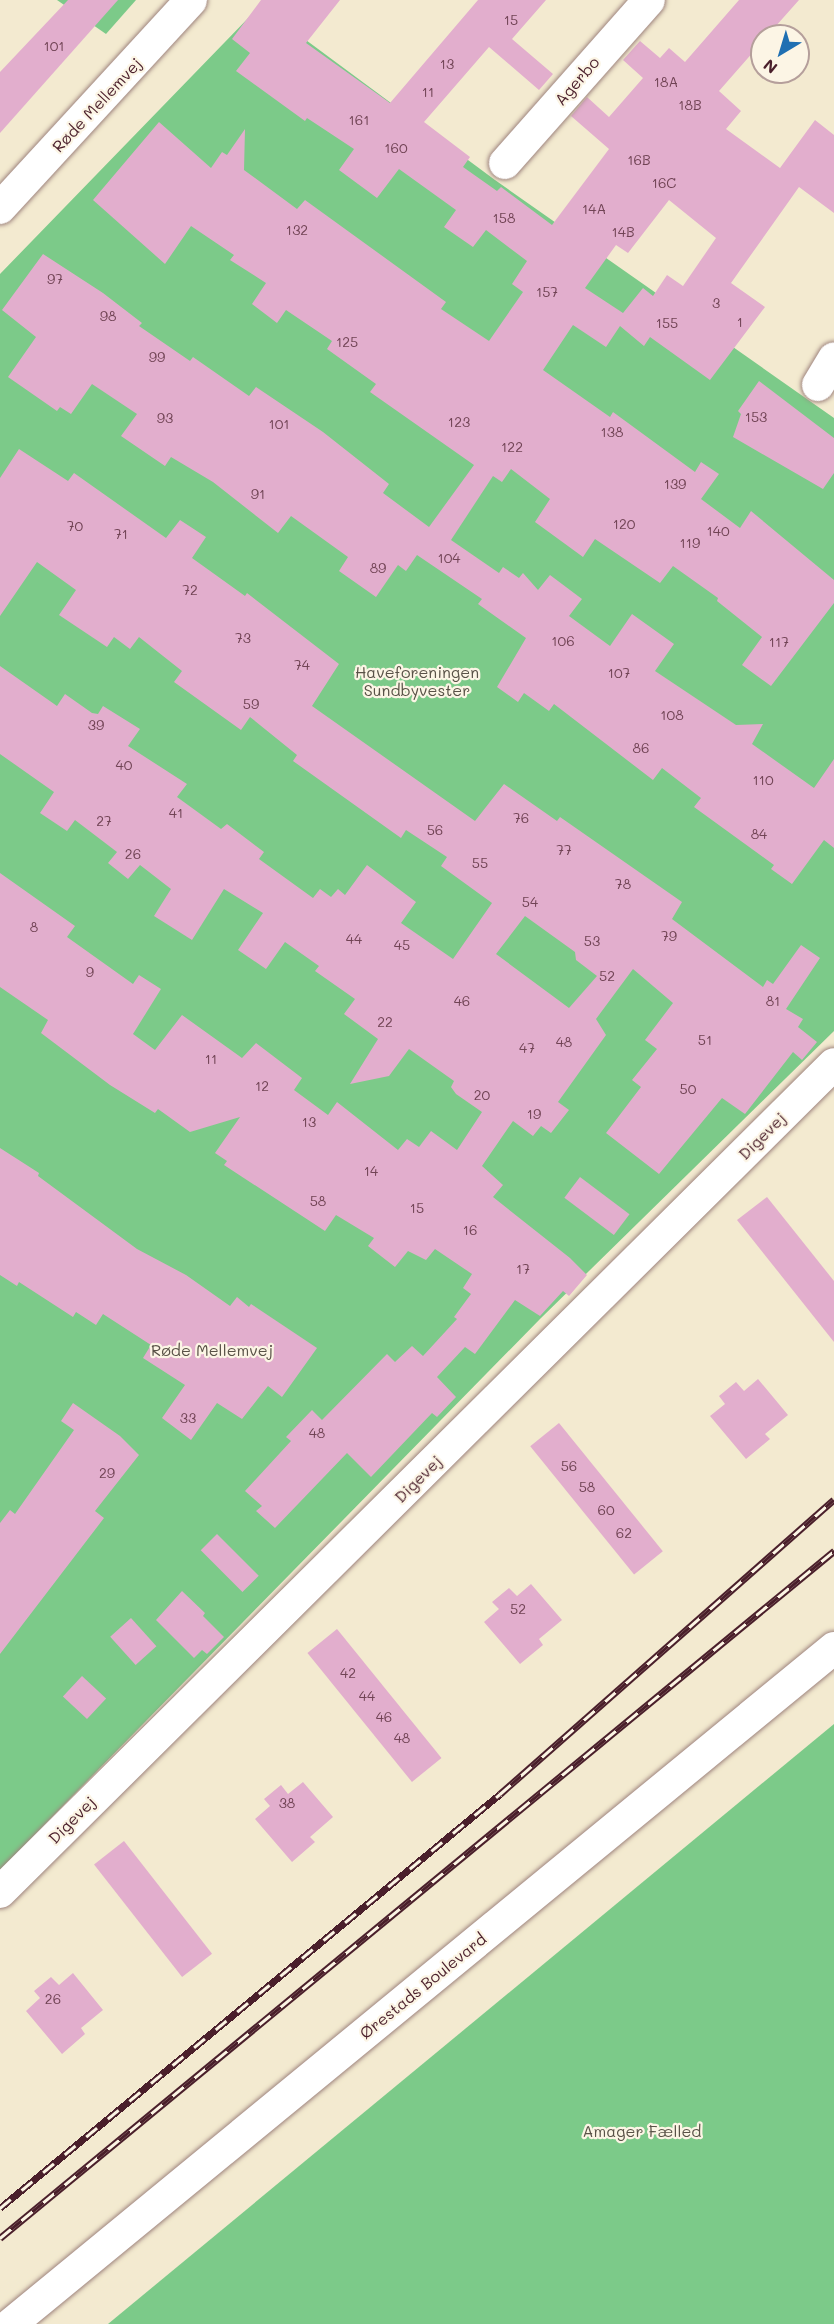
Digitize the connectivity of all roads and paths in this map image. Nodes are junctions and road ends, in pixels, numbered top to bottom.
1 (191, 0) edge
2 (649, 0) edge
3 (505, 163) dead end
4 (0, 208) edge
5 (834, 358) edge
6 (818, 385) dead end
7 (834, 1064) edge
8 (834, 1648) edge
9 (0, 1892) edge
10 (12, 2324) edge

1 - 4 street, Røde Mellemvej
2 - 3 street, Agerbo
5 - 6 street
7 - 9 street, Digevej
8 - 10 street, Ørestads Boulevard

